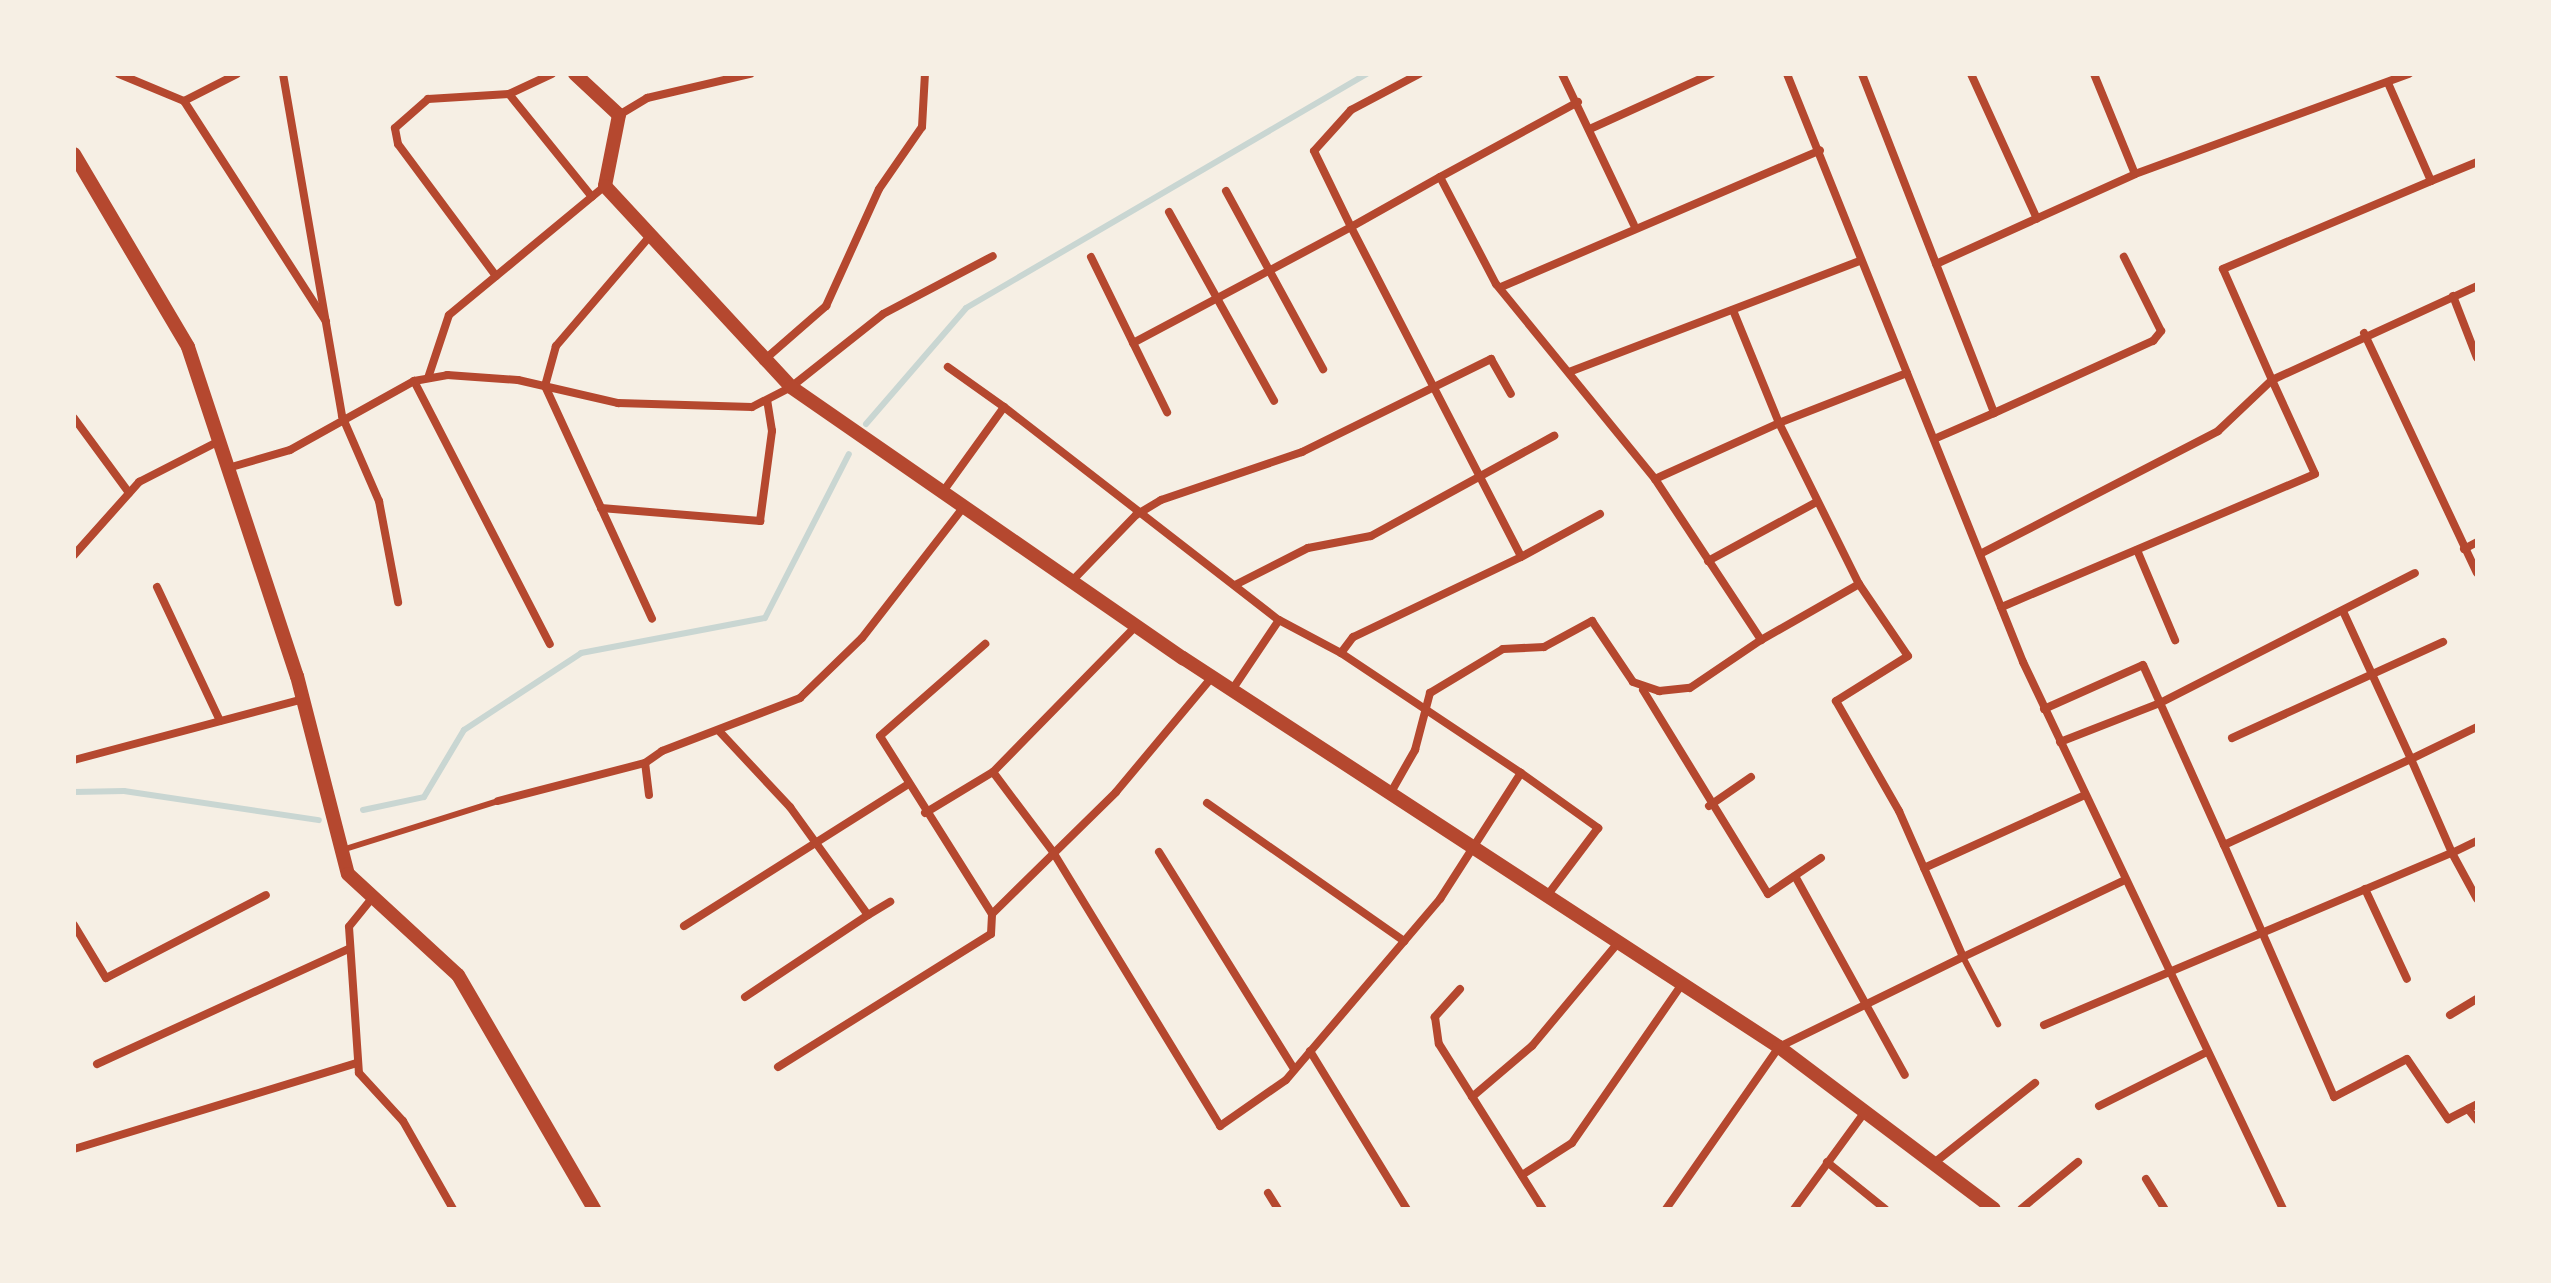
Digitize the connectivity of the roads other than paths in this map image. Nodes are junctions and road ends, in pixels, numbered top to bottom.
1 (119, 74) edge
2 (237, 74) edge
3 (283, 74) edge
4 (552, 74) edge
5 (575, 74) edge
6 (750, 74) edge
7 (925, 74) edge
8 (1419, 74) edge
9 (1562, 74) edge
10 (1711, 74) edge
11 (1787, 74) edge
12 (1862, 74) edge
13 (1971, 74) edge
14 (2094, 74) edge
15 (2409, 74) edge
16 (2388, 83) junction
17 (509, 94) junction
18 (184, 101) junction
19 (1578, 102) junction
20 (619, 115) junction
21 (1592, 128) junction
22 (1820, 150) junction
23 (74, 154) edge
24 (2477, 162) edge
25 (2135, 174) junction
26 (1440, 177) junction
27 (2431, 181) junction
28 (605, 186) junction
29 (1226, 191) dead end
30 (592, 197) junction
31 (1169, 212) dead end
32 (2037, 219) junction
33 (1634, 225) junction
34 (1351, 227) junction
35 (650, 236) junction
36 (993, 256) dead end
37 (1091, 257) dead end
38 (2124, 257) dead end
39 (1859, 261) junction
40 (1936, 264) junction
41 (1269, 270) junction
42 (496, 276) junction
43 (2477, 286) edge
44 (1501, 287) junction
45 (2453, 296) junction
46 (1218, 297) junction
47 (1733, 310) junction
48 (328, 325) junction
49 (2364, 333) junction
50 (1133, 343) junction
51 (2477, 358) edge
52 (763, 361) junction
53 (948, 367) dead end
54 (1323, 369) dead end
55 (1569, 372) junction
56 (1907, 373) junction
57 (428, 378) junction
58 (2272, 380) junction
59 (414, 381) junction
60 (545, 386) junction
61 (791, 387) junction
62 (1430, 389) junction
63 (1511, 394) dead end
64 (767, 401) junction
65 (1274, 401) dead end
66 (1004, 407) junction
67 (1167, 412) dead end
68 (1994, 413) junction
69 (342, 416) junction
70 (74, 418) edge
71 (1779, 423) junction
72 (1554, 436) dead end
73 (1934, 439) junction
74 (219, 441) junction
75 (228, 468) junction
76 (1479, 474) junction
77 (1655, 479) junction
78 (129, 493) junction
79 (941, 493) junction
80 (1815, 503) junction
81 (601, 508) junction
82 (963, 508) junction
83 (1600, 514) dead end
84 (1136, 515) junction
85 (2477, 542) edge
86 (2464, 549) junction
87 (2137, 550) junction
88 (1980, 554) junction
89 (74, 555) edge
90 (1521, 557) junction
91 (1708, 561) junction
92 (2415, 573) dead end
93 (2477, 573) edge
94 (1071, 582) junction
95 (1859, 584) junction
96 (1235, 585) junction
97 (157, 587) dead end
98 (398, 602) dead end
99 (2001, 607) junction
100 (2343, 611) junction
101 (652, 619) dead end
102 (1279, 620) junction
103 (1136, 626) junction
104 (1761, 640) junction
105 (2175, 640) dead end
106 (2443, 642) dead end
107 (550, 644) dead end
108 (985, 644) dead end
109 (1341, 653) junction
110 (2372, 674) junction
111 (1212, 677) junction
112 (1232, 690) junction
113 (1643, 690) junction
114 (303, 699) junction
115 (2160, 703) junction
116 (1421, 708) junction
117 (2044, 709) junction
118 (220, 721) junction
119 (2477, 727) edge
120 (720, 732) junction
121 (2232, 738) dead end
122 (2060, 742) junction
123 (2411, 759) junction
124 (74, 760) edge
125 (645, 763) junction
126 (993, 772) junction
127 (1521, 773) junction
128 (1751, 777) dead end
129 (907, 785) junction
130 (1390, 794) junction
131 (649, 795) dead end
132 (2085, 795) junction
133 (498, 801) joint
134 (1207, 803) dead end
135 (1709, 806) junction
136 (925, 813) junction
137 (815, 840) junction
138 (2477, 841) edge
139 (2224, 845) junction
140 (1470, 847) junction
141 (342, 850) junction
142 (1053, 852) junction
143 (1159, 852) dead end
144 (2452, 853) junction
145 (1821, 858) dead end
146 (1924, 868) junction
147 (1795, 876) junction
148 (2125, 880) junction
149 (2365, 889) junction
150 (266, 895) dead end
151 (373, 897) junction
152 (1546, 897) junction
153 (2477, 899) edge
154 (890, 902) dead end
155 (992, 914) junction
156 (868, 915) junction
157 (74, 925) edge
158 (684, 926) dead end
159 (2265, 931) junction
160 (1404, 941) junction
161 (1617, 944) junction
162 (350, 948) junction
163 (1963, 957) junction
164 (2167, 972) junction
165 (2407, 979) dead end
166 (1680, 987) junction
167 (1460, 989) dead end
168 (745, 997) dead end
169 (2477, 999) edge
170 (1864, 1005) junction
171 (2450, 1015) dead end
172 (1998, 1024) dead end
173 (2044, 1025) dead end
174 (1779, 1047) junction
175 (1310, 1051) junction
176 (2205, 1053) junction
177 (357, 1063) junction
178 (97, 1064) dead end
179 (778, 1067) dead end
180 (1294, 1069) junction
181 (1905, 1075) dead end
182 (2035, 1083) dead end
183 (1472, 1097) junction
184 (2099, 1106) dead end
185 (2473, 1107) edge
186 (1864, 1113) junction
187 (2477, 1120) edge
188 (74, 1149) edge
189 (1827, 1162) junction
190 (2078, 1162) dead end
191 (1934, 1163) junction
192 (1522, 1175) junction
193 (2146, 1179) dead end
194 (1268, 1193) dead end
195 (453, 1209) edge
196 (594, 1209) edge
197 (1278, 1209) edge
198 (1407, 1209) edge
199 (1543, 1209) edge
200 (1666, 1209) edge
201 (1794, 1209) edge
202 (1885, 1209) edge
203 (1994, 1209) edge
204 (2021, 1209) edge
205 (2165, 1209) edge
206 (2283, 1209) edge

1 - 18 street
2 - 18 street
3 - 48 street
4 - 17 street
5 - 20 street
6 - 20 street
7 - 52 street
8 - 34 street
9 - 19 street
10 - 21 street
11 - 22 street
12 - 40 street
13 - 32 street
14 - 25 street
15 - 16 street
16 - 25 street
16 - 27 street
17 - 30 street
17 - 42 street
18 - 48 street
19 - 21 street
19 - 26 street
20 - 28 street
21 - 33 street
22 - 33 street
22 - 39 street
23 - 74 street
24 - 27 street
25 - 32 street
26 - 34 street
26 - 44 street
27 - 58 street
28 - 30 street
28 - 35 street
29 - 41 street
30 - 42 street
31 - 46 street
32 - 40 street
33 - 44 street
34 - 41 street
34 - 62 street
35 - 52 street
35 - 60 street
36 - 61 street
37 - 50 street
38 - 68 street
39 - 47 street
39 - 56 street
40 - 68 street
41 - 46 street
41 - 54 street
42 - 57 street
43 - 45 street
44 - 55 street
45 - 49 street
45 - 51 street
46 - 50 street
46 - 65 street
47 - 55 street
47 - 71 street
48 - 69 street
49 - 58 street
49 - 86 street
50 - 67 street
52 - 61 street
53 - 66 street
55 - 77 street
56 - 71 street
56 - 73 street
57 - 59 street
57 - 60 street
58 - 87 street
58 - 88 street
59 - 69 street
59 - 107 street
60 - 64 street
60 - 81 street
61 - 64 street
61 - 79 street
62 - 63 street
62 - 76 street
62 - 84 street
64 - 81 street
66 - 79 street
66 - 84 street
68 - 73 street
69 - 75 street
69 - 98 street
70 - 78 street
71 - 77 street
71 - 80 street
72 - 76 street
73 - 88 street
74 - 75 street
74 - 78 street
75 - 114 street
76 - 90 street
76 - 96 street
77 - 91 street
78 - 89 street
79 - 82 street
80 - 91 street
80 - 95 street
81 - 101 street
82 - 94 street
82 - 120 street
83 - 90 street
84 - 94 street
84 - 96 street
85 - 86 street
86 - 93 street
87 - 99 street
87 - 105 street
88 - 99 street
90 - 109 street
91 - 104 street
92 - 100 street
94 - 103 street
95 - 104 street
95 - 146 street
96 - 102 street
97 - 118 street
99 - 117 street
100 - 110 street
100 - 115 street
102 - 109 street
102 - 112 street
103 - 111 street
103 - 126 street
104 - 113 street
106 - 110 street
108 - 129 street
109 - 116 street
110 - 121 street
110 - 123 street
111 - 112 street
111 - 142 street
112 - 130 street
113 - 116 street
113 - 135 street
114 - 118 street
114 - 141 street
115 - 117 street
115 - 122 street
115 - 139 street
116 - 127 street
116 - 130 street
117 - 122 street
118 - 124 street
119 - 123 street
120 - 125 street
120 - 137 street
122 - 132 street
123 - 139 street
123 - 144 street
125 - 131 street
125 - 133 street
126 - 136 street
126 - 142 street
127 - 140 street
127 - 152 street
128 - 135 street
129 - 136 street
129 - 137 street
130 - 140 street
132 - 146 street
132 - 148 street
133 - 141 lane
134 - 160 street
135 - 147 street
136 - 155 street
137 - 156 street
137 - 158 street
138 - 144 street
139 - 159 street
140 - 152 street
140 - 160 street
141 - 151 street
142 - 155 street
142 - 180 street
143 - 180 street
144 - 149 street
144 - 153 street
145 - 147 street
146 - 163 street
147 - 170 street
148 - 163 street
148 - 164 street
149 - 159 street
149 - 165 street
150 - 157 street
151 - 162 street
151 - 196 street
152 - 161 street
154 - 156 street
155 - 179 street
156 - 168 street
159 - 164 street
159 - 185 street
160 - 175 street
161 - 166 street
161 - 183 street
162 - 177 street
162 - 178 street
163 - 170 street
163 - 172 lane
164 - 173 street
164 - 176 street
166 - 174 street
166 - 192 street
167 - 183 street
169 - 171 street
170 - 174 street
170 - 181 street
174 - 186 street
174 - 200 street
175 - 180 street
175 - 198 street
176 - 184 street
176 - 206 street
177 - 188 street
177 - 195 street
182 - 191 street
183 - 192 street
185 - 187 street
186 - 189 street
186 - 191 street
189 - 201 street
189 - 202 street
190 - 204 street
191 - 203 street
192 - 199 street
193 - 205 street
194 - 197 street

